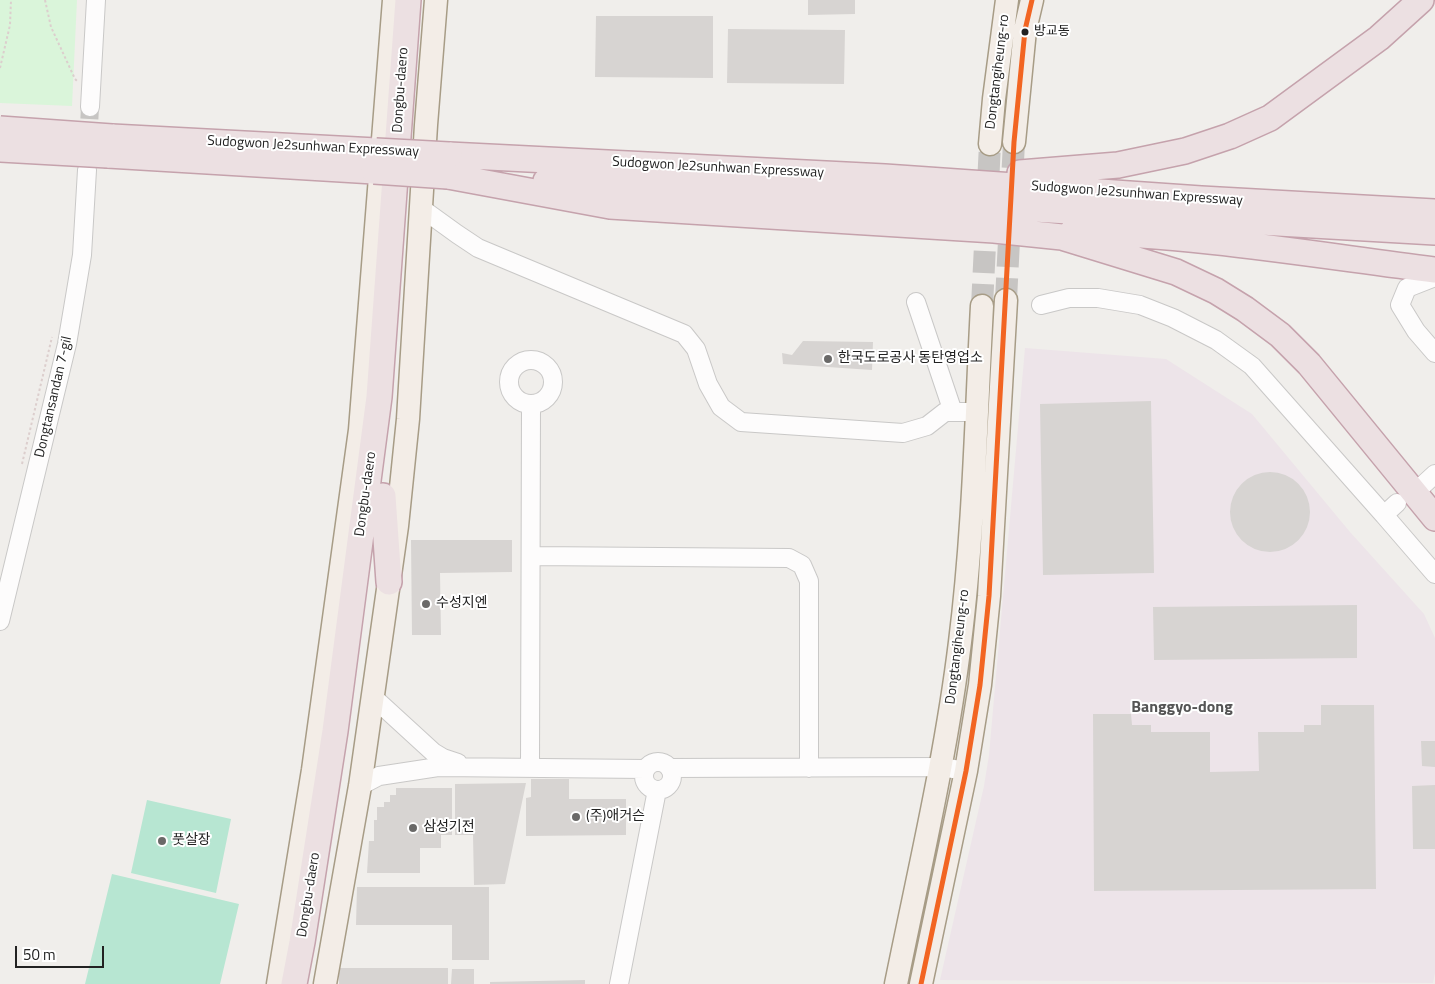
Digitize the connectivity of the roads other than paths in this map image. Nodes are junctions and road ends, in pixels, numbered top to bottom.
1 (96, 0) edge
2 (394, 0) edge
3 (408, 0) edge
4 (421, 0) edge
5 (436, 0) edge
6 (1006, 0) edge
7 (1032, 0) edge
8 (1421, 0) edge
9 (1435, 7) edge
10 (90, 107) tunnel mouth
11 (1270, 118) junction
12 (0, 130) edge
13 (1014, 142) tunnel mouth
14 (990, 144) tunnel mouth
15 (110, 146) junction
16 (0, 149) edge
17 (449, 165) junction
18 (87, 170) dead end
19 (885, 177) junction
20 (421, 208) junction
21 (1435, 212) edge
22 (994, 230) junction
23 (1435, 232) edge
24 (1435, 270) edge
25 (1435, 277) edge
26 (1006, 300) tunnel mouth
27 (916, 302) dead end
28 (1041, 305) dead end
29 (982, 306) tunnel mouth
30 (1435, 353) edge
31 (531, 404) dead end
32 (953, 412) junction
33 (976, 412) junction
34 (370, 466) junction
35 (383, 496) junction
36 (1435, 518) edge
37 (531, 556) junction
38 (1435, 574) edge
39 (389, 582) junction
40 (0, 621) edge
41 (374, 698) junction
42 (470, 767) junction
43 (530, 768) junction
44 (669, 768) junction
45 (809, 768) junction
46 (941, 768) junction
47 (646, 769) junction
48 (314, 770) junction
49 (966, 771) junction
50 (360, 786) junction
51 (657, 790) junction
52 (278, 984) edge
53 (294, 984) edge
54 (309, 984) edge
55 (325, 984) edge
56 (619, 984) edge
57 (896, 984) edge
58 (921, 984) edge

1 - 10 street
2 - 48 main road, Dongbu-daero
3 - 34 highway, Dongbu-daero
4 - 35 highway, Dongbu-daero
5 - 20 main road, Dongbu-daero
6 - 14 main road, Dongtangiheung-ro
7 - 13 main road, Dongtangiheung-ro
8 - 11 highway
9 - 11 highway
11 - 19 highway
12 - 15 highway, Sudogwon Je2sunhwan Expressway, bridge
15 - 16 highway, Sudogwon Je2sunhwan Expressway, bridge
15 - 17 highway, Sudogwon Je2sunhwan Expressway, bridge
17 - 19 highway, Sudogwon Je2sunhwan Expressway
17 - 22 highway
17 - 23 highway, Sudogwon Je2sunhwan Expressway
18 - 40 street, Dongtansandan 7-gil
19 - 21 highway, Sudogwon Je2sunhwan Expressway
20 - 32 street
20 - 39 main road, Dongbu-daero
22 - 24 highway
22 - 36 highway
25 - 30 street
26 - 49 main road, Dongtangiheung-ro
27 - 32 street
28 - 38 street
29 - 33 main road, Dongtangiheung-ro
31 - 37 street
32 - 33 street
33 - 46 main road, Dongtangiheung-ro
34 - 48 highway
34 - 53 highway, Dongbu-daero
35 - 39 highway
35 - 54 highway, Dongbu-daero
37 - 43 street
37 - 45 street
39 - 41 main road, Dongbu-daero
41 - 42 street
41 - 50 main road, Dongbu-daero
42 - 43 street
42 - 50 street
43 - 47 street
44 - 45 street
44 - 47 street
44 - 51 street
45 - 46 street
46 - 49 street
46 - 57 main road, Dongtangiheung-ro
47 - 51 street
48 - 52 main road, Dongbu-daero
49 - 58 main road, Dongtangiheung-ro
50 - 55 main road, Dongbu-daero
51 - 56 street

